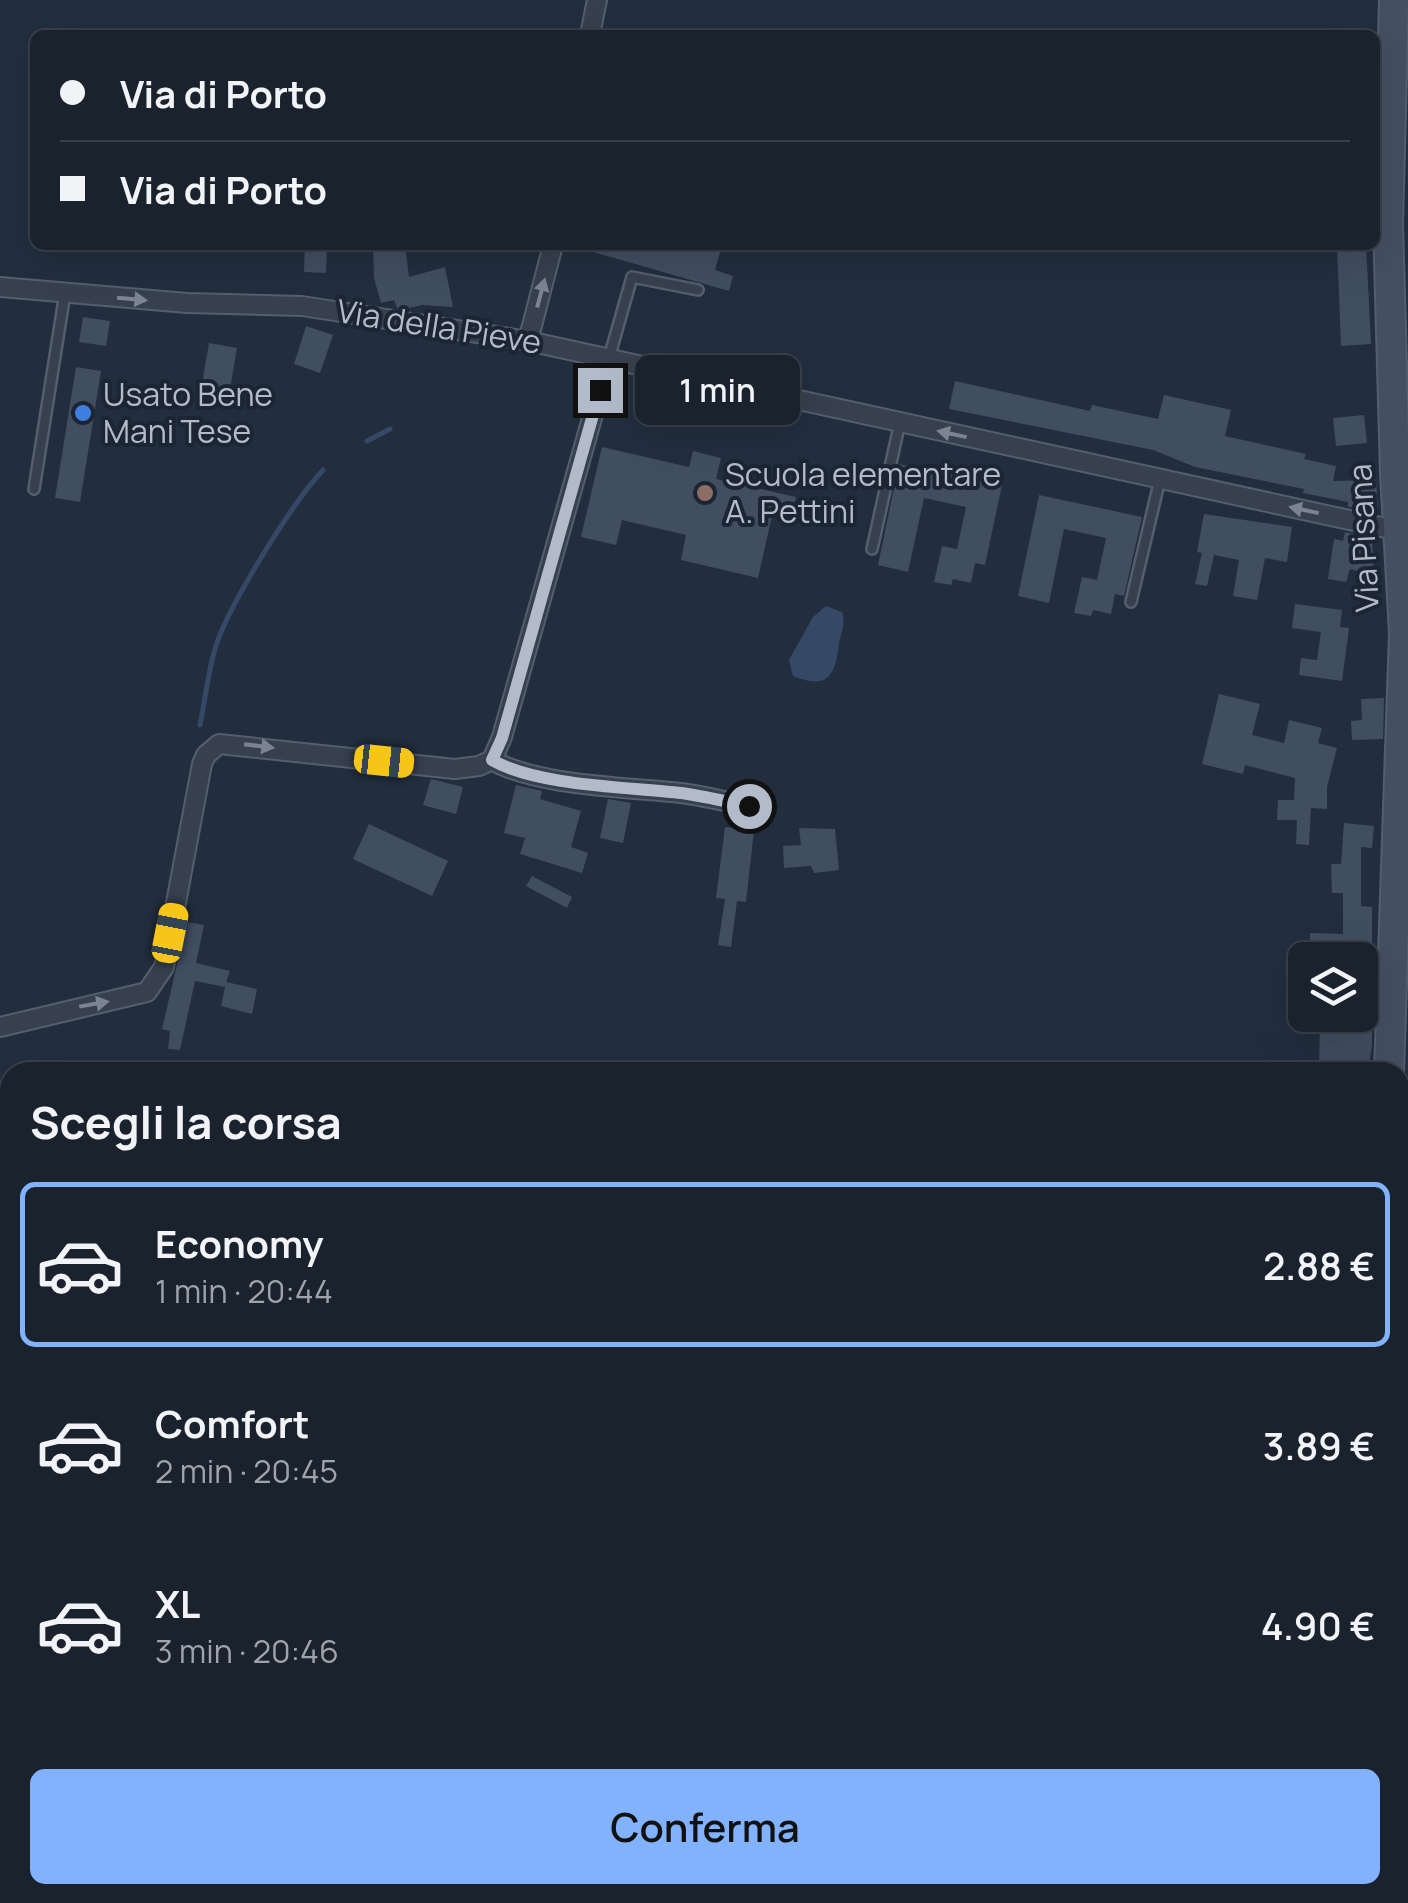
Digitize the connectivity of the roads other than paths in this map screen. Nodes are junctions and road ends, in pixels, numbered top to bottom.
1 (596, 0) edge
2 (1394, 0) edge
3 (591, 30) edge
4 (1398, 219) edge
5 (552, 250) edge
6 (0, 287) edge
7 (698, 290) dead end
8 (66, 293) junction
9 (528, 341) junction
10 (1399, 348) edge
11 (609, 358) junction
12 (900, 422) junction
13 (1404, 471) edge
14 (1160, 479) junction
15 (34, 489) dead end
16 (1402, 524) edge
17 (872, 549) dead end
18 (1131, 602) dead end
19 (492, 760) junction
20 (749, 806) dead end
21 (0, 1027) edge
22 (1389, 1062) edge

1 - 3 street
2 - 4 main road, Via Pisana
4 - 10 main road, Via Pisana
9 -> 5 street
6 - 8 street, Via della Pieve
7 - 11 lane
8 -> 9 street, Via della Pieve
8 - 15 lane
9 - 11 street, Via della Pieve
10 - 13 main road, Via Pisana
11 - 12 street, Via della Pieve
11 - 19 street
14 -> 12 street, Via della Pieve
12 - 17 lane
13 - 16 main road, Via Pisana
16 -> 14 street, Via della Pieve
14 - 18 lane
16 - 22 main road, Via Pisana
19 - 20 street
21 -> 19 street

